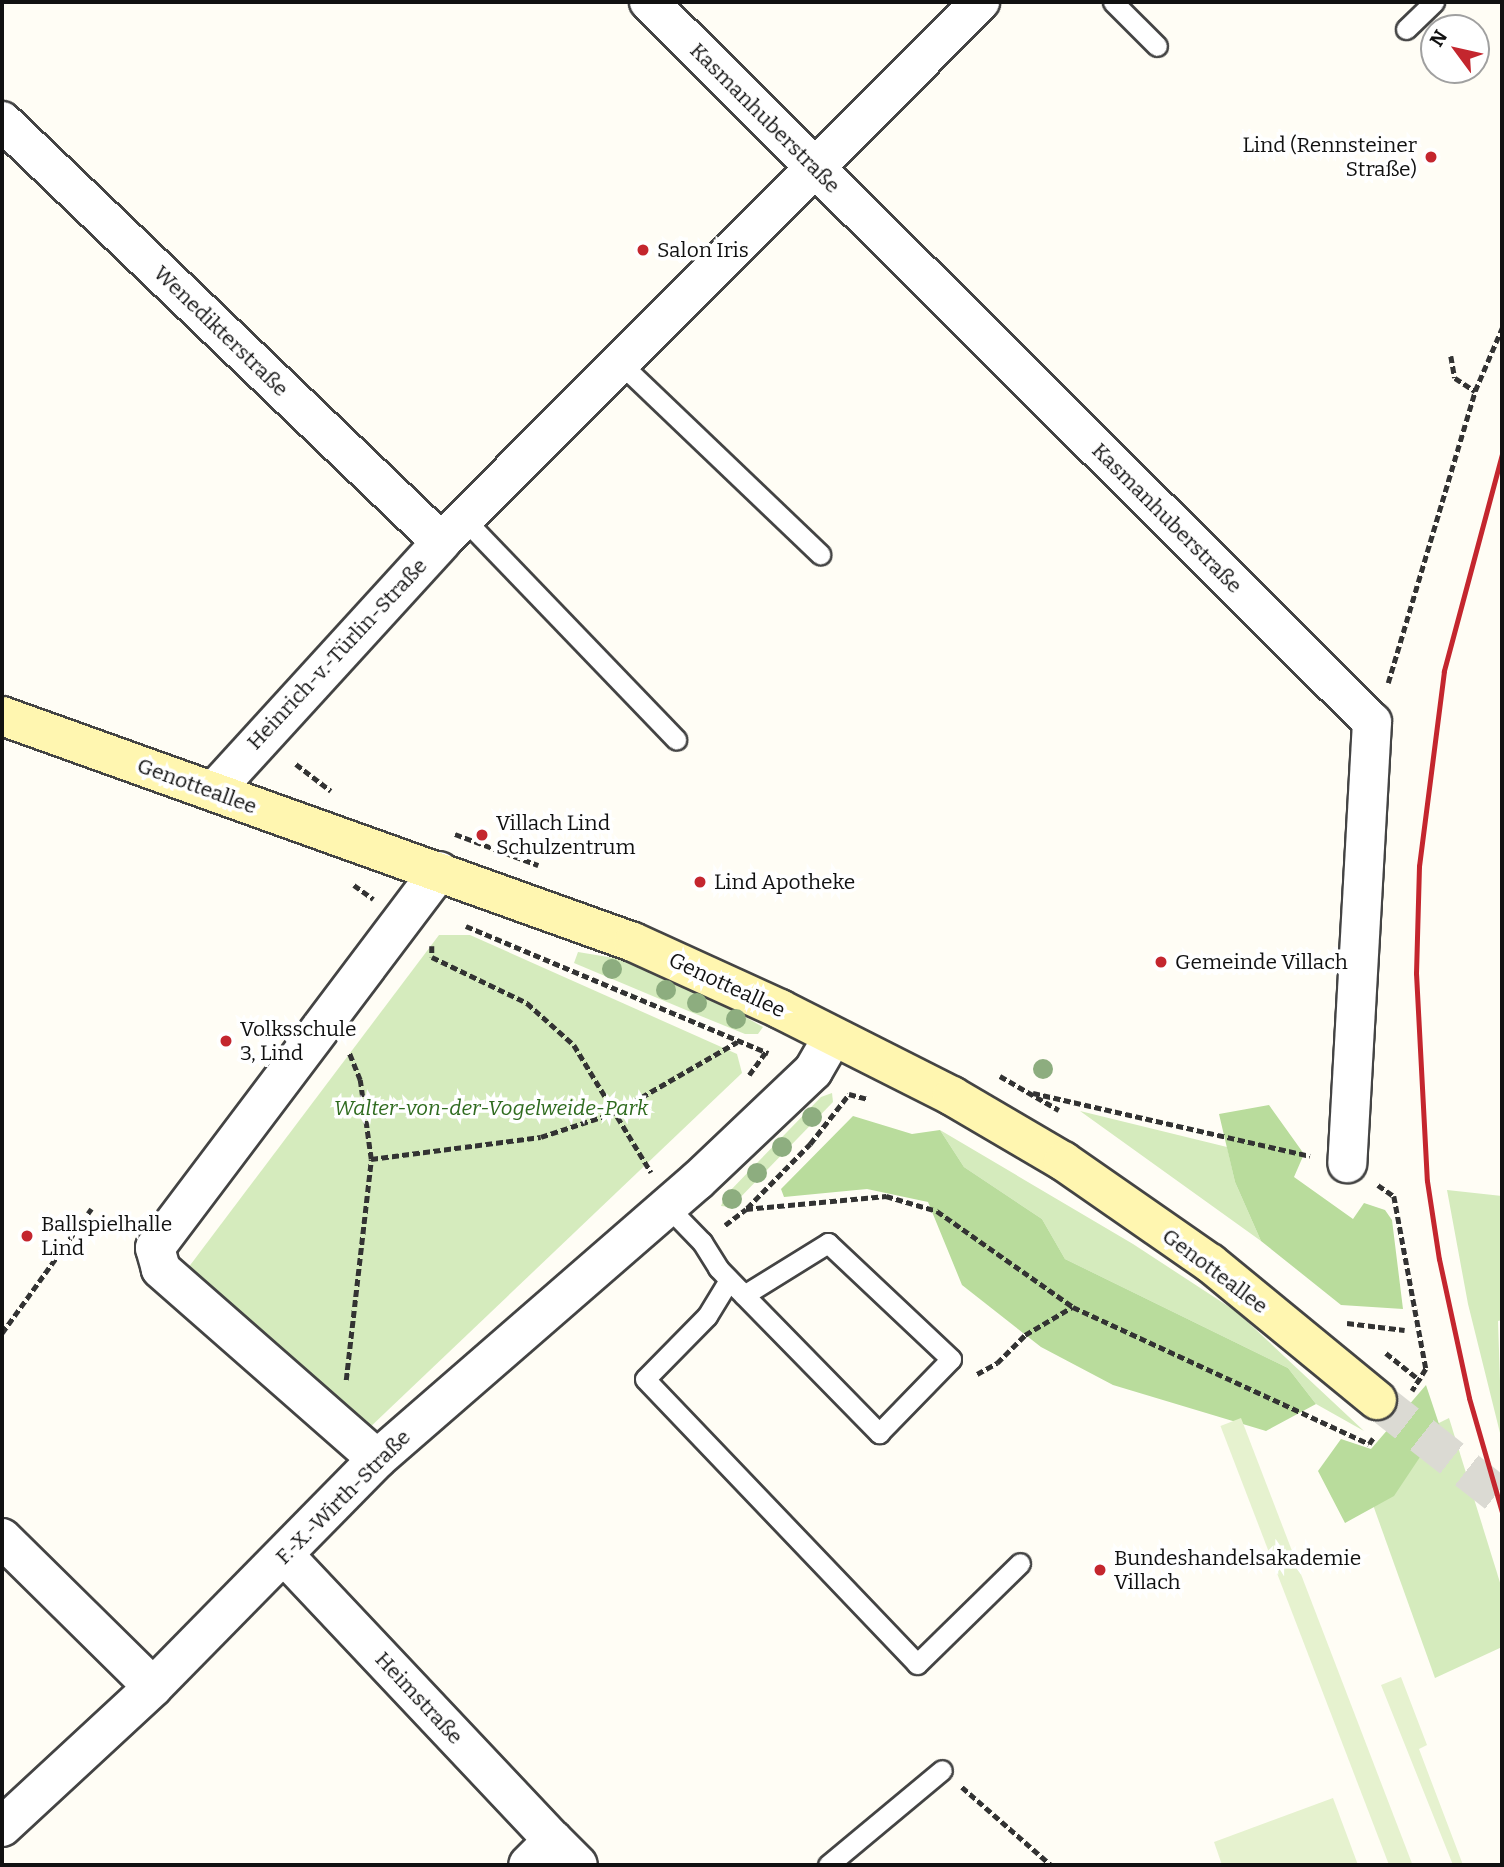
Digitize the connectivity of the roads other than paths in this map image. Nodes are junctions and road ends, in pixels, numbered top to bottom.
1 (649, 2) edge
2 (1113, 2) edge
3 (1434, 2) edge
4 (976, 3) edge
5 (1406, 29) dead end
6 (1157, 46) dead end
7 (2, 121) edge
8 (814, 168) junction
9 (620, 363) junction
10 (452, 530) junction
11 (820, 554) dead end
12 (2, 716) edge
13 (676, 739) dead end
14 (214, 791) junction
15 (439, 872) junction
16 (833, 1037) junction
17 (1347, 1163) road end
18 (666, 1205) junction
19 (729, 1280) junction
20 (744, 1295) junction
21 (1386, 1412) tunnel mouth
22 (377, 1459) junction
23 (2, 1538) edge
24 (285, 1556) junction
25 (1020, 1563) dead end
26 (153, 1687) junction
27 (942, 1770) road end
28 (2, 1827) edge
29 (553, 1857) edge
30 (828, 1865) edge

1 - 8 street, Kasmanhuberstraße
2 - 6 lane
3 - 5 lane
4 - 8 street, Heinrich-v.-Türlin-Straße
7 - 10 street, Wenedikterstraße
8 - 9 street, Heinrich-v.-Türlin-Straße
8 - 17 street, Kasmanhuberstraße
9 - 10 street, Heinrich-v.-Türlin-Straße
9 - 11 lane
10 - 13 lane
10 - 14 street, Heinrich-v.-Türlin-Straße
12 - 14 main road, Genotteallee
14 - 15 main road, Genotteallee
15 - 16 main road, Genotteallee
15 - 22 street
16 - 18 street, F.-X.-Wirth-Straße
16 - 21 main road, Genotteallee
18 - 19 lane
18 - 22 street, F.-X.-Wirth-Straße
19 - 20 lane
19 - 25 lane
20 - 20 lane
22 - 24 street, F.-X.-Wirth-Straße
23 - 26 street
24 - 26 street, F.-X.-Wirth-Straße
24 - 29 street, Heimstraße
26 - 28 street, F.-X.-Wirth-Straße
27 - 30 lane

